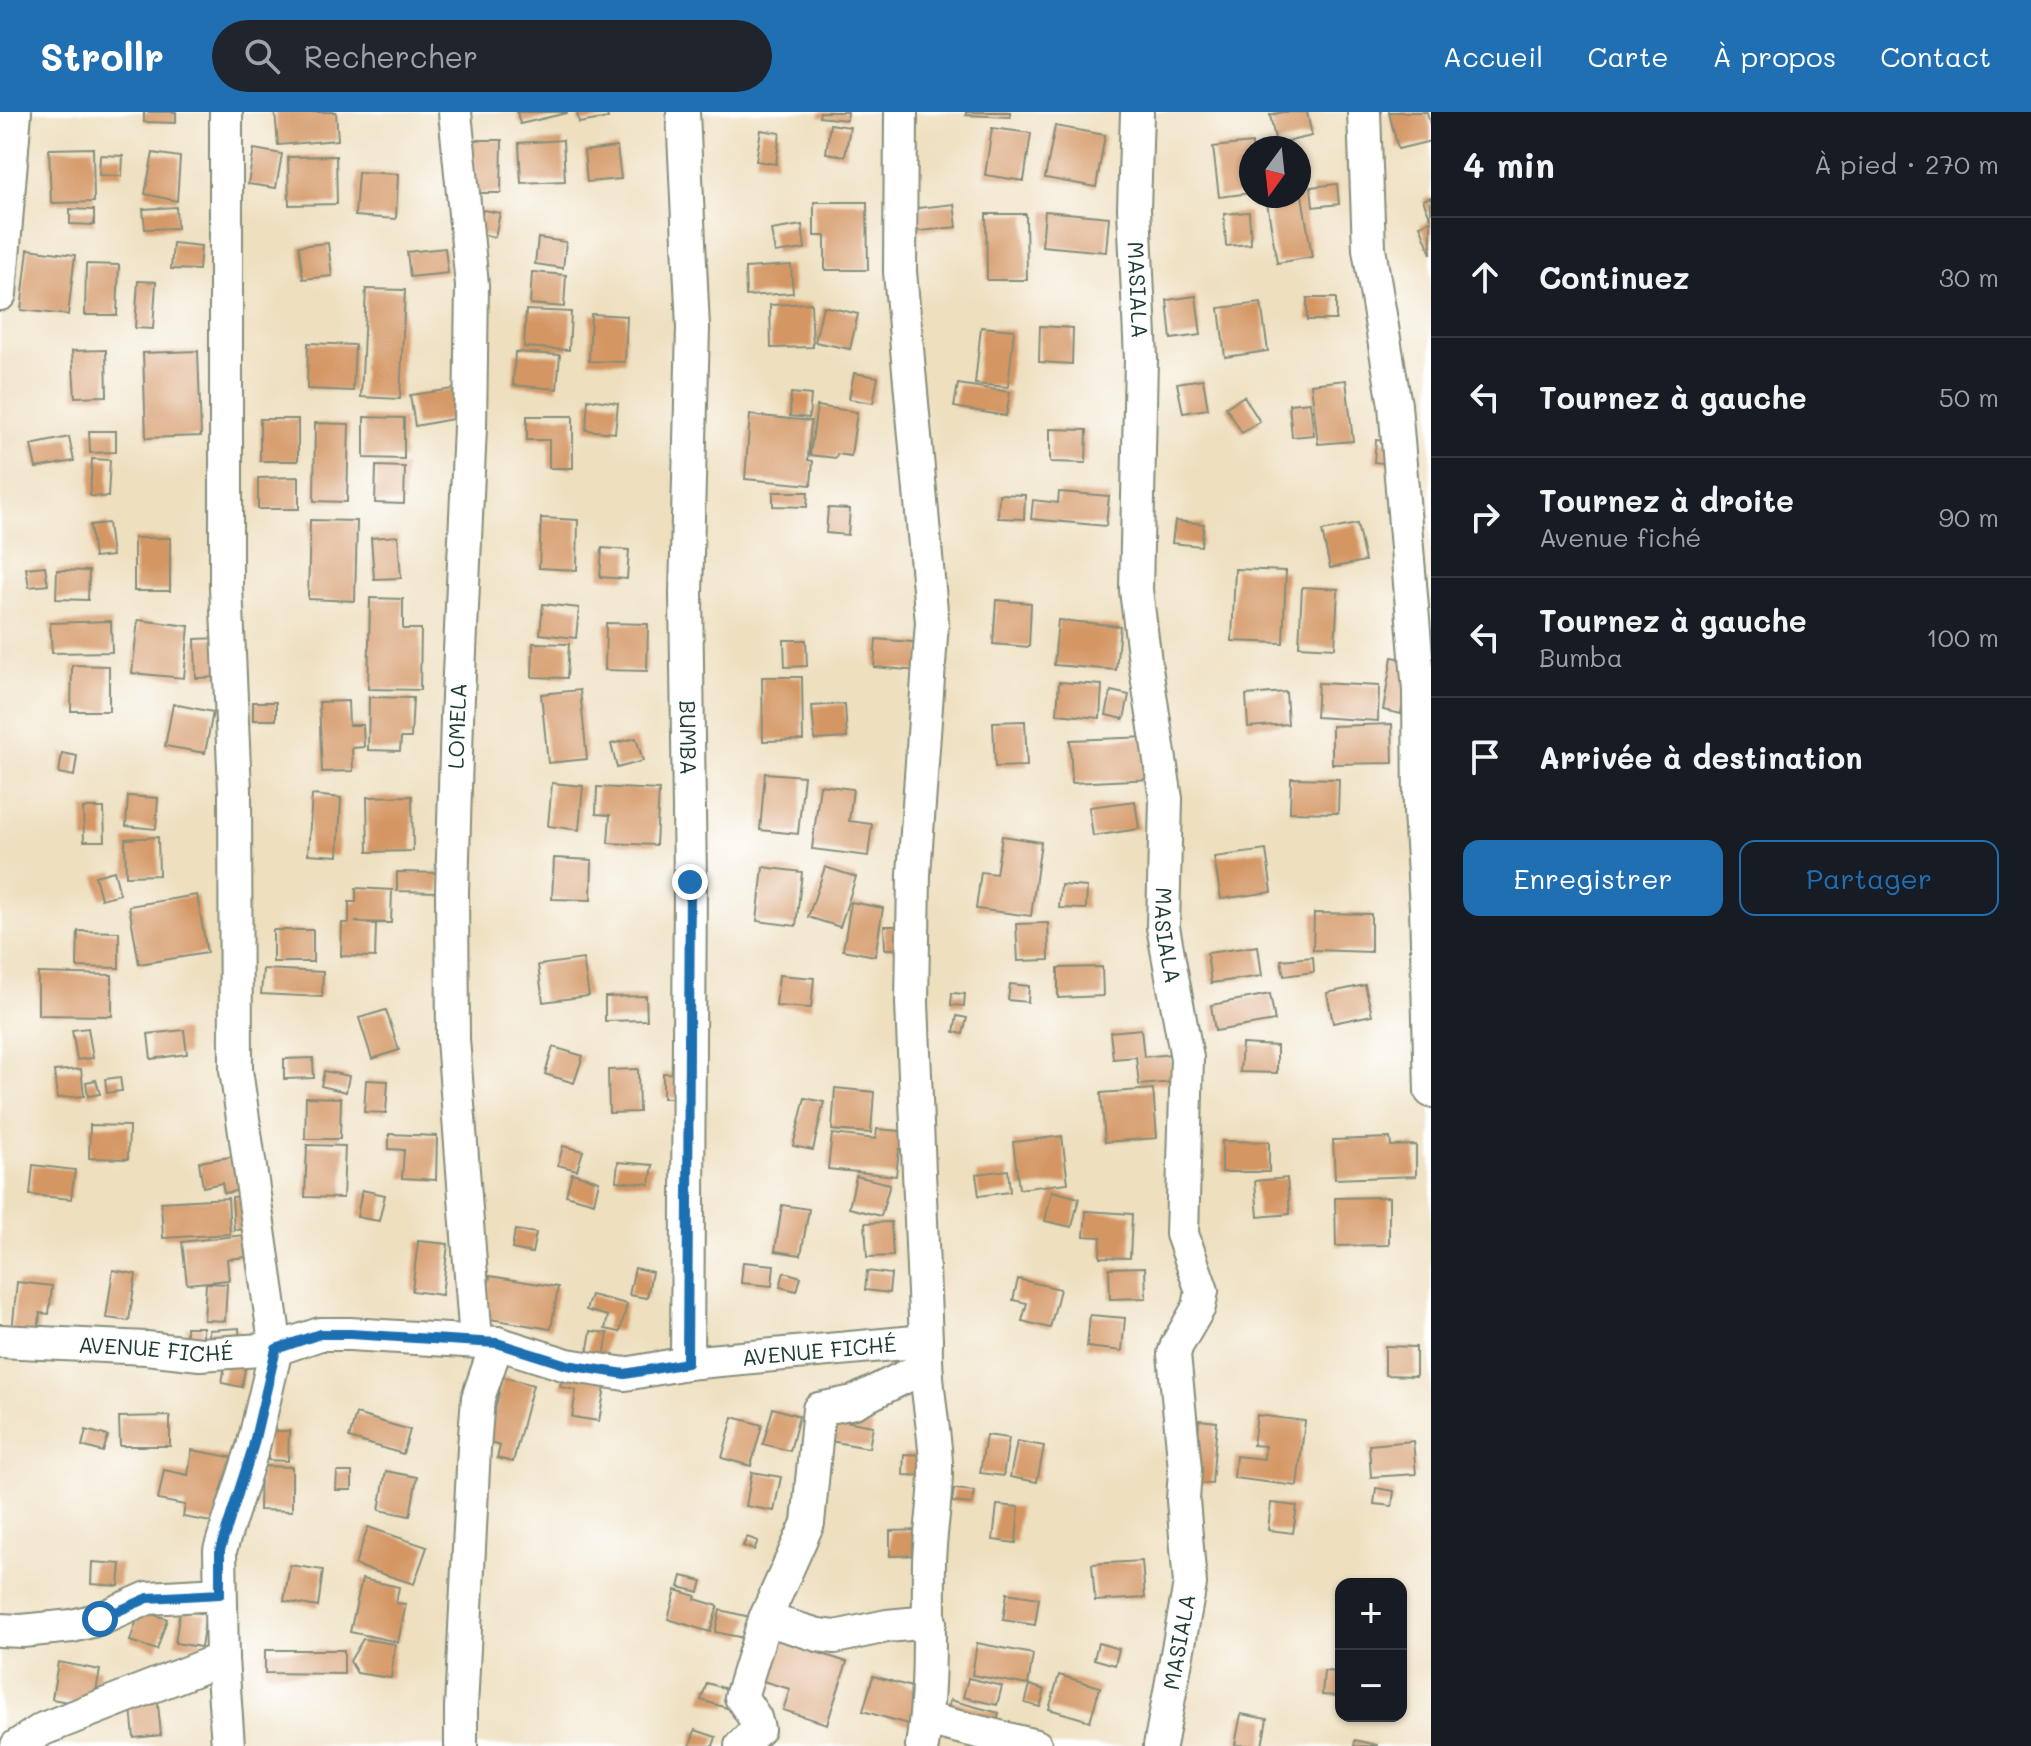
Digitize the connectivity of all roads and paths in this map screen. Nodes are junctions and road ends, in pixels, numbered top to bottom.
1 (15, 112) edge
2 (226, 112) edge
3 (455, 112) edge
4 (683, 112) edge
5 (901, 112) edge
6 (1137, 112) edge
7 (1364, 112) edge
8 (0, 294) edge
9 (1431, 1091) edge
10 (0, 1341) edge
11 (486, 1342) junction
12 (276, 1349) junction
13 (926, 1354) junction
14 (687, 1363) junction
15 (220, 1594) junction
16 (765, 1619) junction
17 (930, 1622) junction
18 (0, 1630) edge
19 (222, 1659) junction
20 (924, 1732) edge
21 (17, 1746) edge
22 (228, 1746) edge
23 (461, 1746) edge
24 (741, 1746) edge
25 (1036, 1746) edge
26 (1160, 1746) edge

1 - 8 street
2 - 12 street
3 - 11 street, LOMELA
4 - 14 street, BUMBA
5 - 13 street
6 - 26 street, MASIALA
7 - 9 street
10 - 12 street, AVENUE FICHÉ
11 - 12 street, AVENUE FICHÉ
11 - 14 street, AVENUE FICHÉ
11 - 23 street
12 - 15 street
13 - 14 street, AVENUE FICHÉ
13 - 16 street
13 - 17 street
15 - 18 street
15 - 19 street
16 - 17 street
16 - 24 street
17 - 20 street
19 - 21 street
19 - 22 street
20 - 25 street

